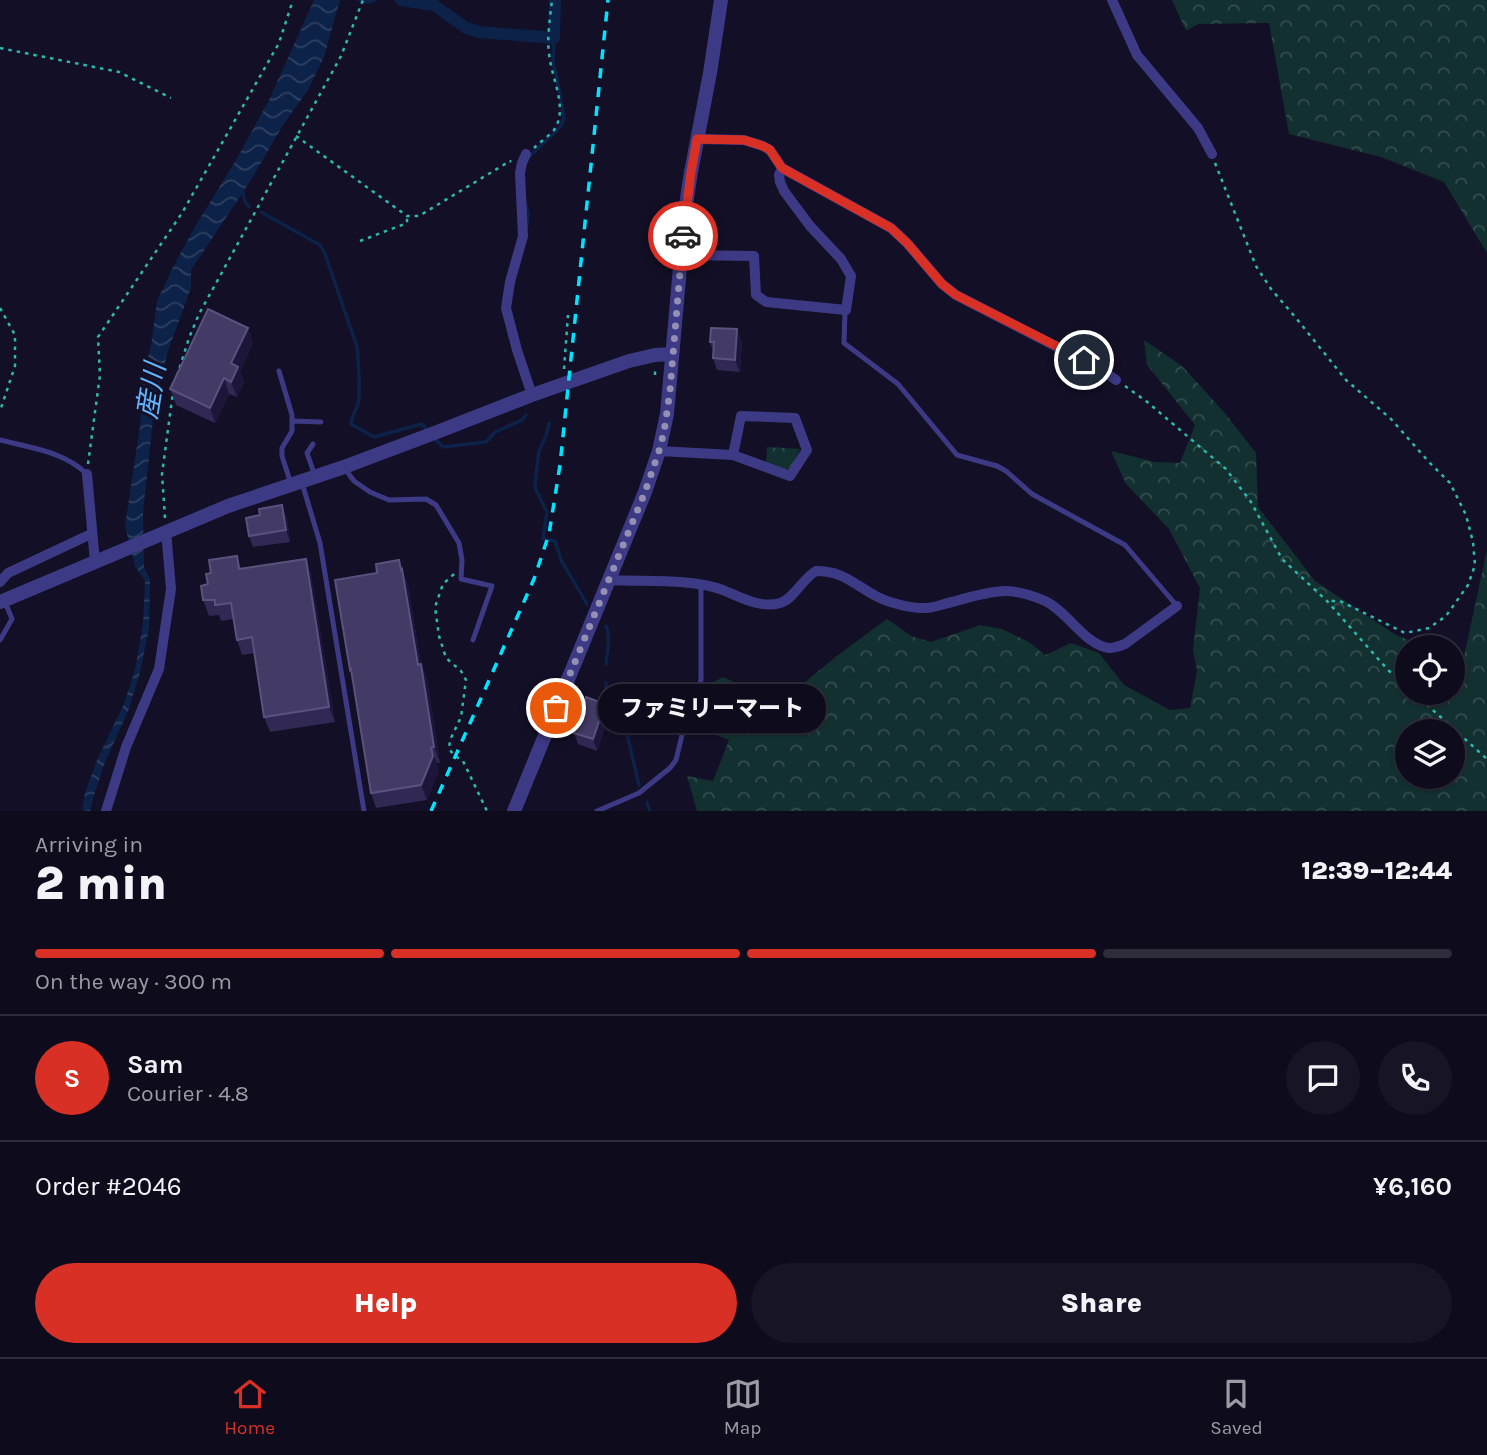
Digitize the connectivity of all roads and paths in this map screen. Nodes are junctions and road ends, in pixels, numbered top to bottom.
1 (293, 0) edge
2 (363, 0) edge
3 (552, 0) edge
4 (721, 0) edge
5 (1112, 0) edge
6 (0, 48) edge
7 (171, 98) dead end
8 (296, 136) junction
9 (697, 139) junction
10 (526, 154) joint
11 (1212, 154) joint
12 (514, 166) dead end
13 (782, 168) junction
14 (407, 216) junction
15 (360, 241) dead end
16 (681, 255) junction
17 (0, 308) edge
18 (845, 310) junction
19 (568, 315) dead end
20 (672, 354) junction
21 (279, 371) dead end
22 (564, 372) dead end
23 (1116, 380) joint
24 (532, 395) junction
25 (0, 411) edge
26 (293, 421) junction
27 (321, 422) dead end
28 (0, 440) edge
29 (313, 444) dead end
30 (659, 451) junction
31 (733, 455) junction
32 (344, 467) junction
33 (87, 474) junction
34 (302, 480) junction
35 (163, 533) junction
36 (91, 534) junction
37 (97, 561) junction
38 (462, 567) junction
39 (610, 580) junction
40 (0, 582) edge
41 (701, 584) junction
42 (2, 601) edge
43 (1328, 601) junction
44 (1177, 606) joint
45 (0, 640) edge
46 (473, 640) dead end
47 (1395, 676) edge
48 (1427, 705) edge
49 (1487, 759) edge
50 (106, 811) edge
51 (364, 811) edge
52 (486, 811) edge
53 (514, 811) edge
54 (597, 811) edge

1 - 33 path
2 - 8 path
3 - 10 path
4 - 9 street
5 - 11 street
6 - 7 path
8 - 14 path
8 - 35 path
9 - 13 street
9 - 16 street
10 - 24 street
11 - 43 path
12 - 14 path
13 - 18 street
13 - 23 street
14 - 15 path
16 - 18 street
16 - 20 street
17 - 25 path
18 - 44 lane
19 - 22 path
20 - 24 street
20 - 30 street
21 - 26 lane
23 - 43 path
24 - 32 street
26 - 27 lane
26 - 34 lane
28 - 33 lane
29 - 34 lane
30 - 31 street
30 - 39 street
31 - 31 street
32 - 34 street
32 - 38 lane
33 - 36 street
34 - 35 street
34 - 51 lane
35 - 37 street
35 - 50 street
36 - 37 street
36 - 40 street
37 - 42 street
38 - 46 lane
38 - 52 path
39 - 41 street
39 - 53 street
41 - 44 street
41 - 54 lane
42 - 45 lane
43 - 47 path
48 - 49 path

